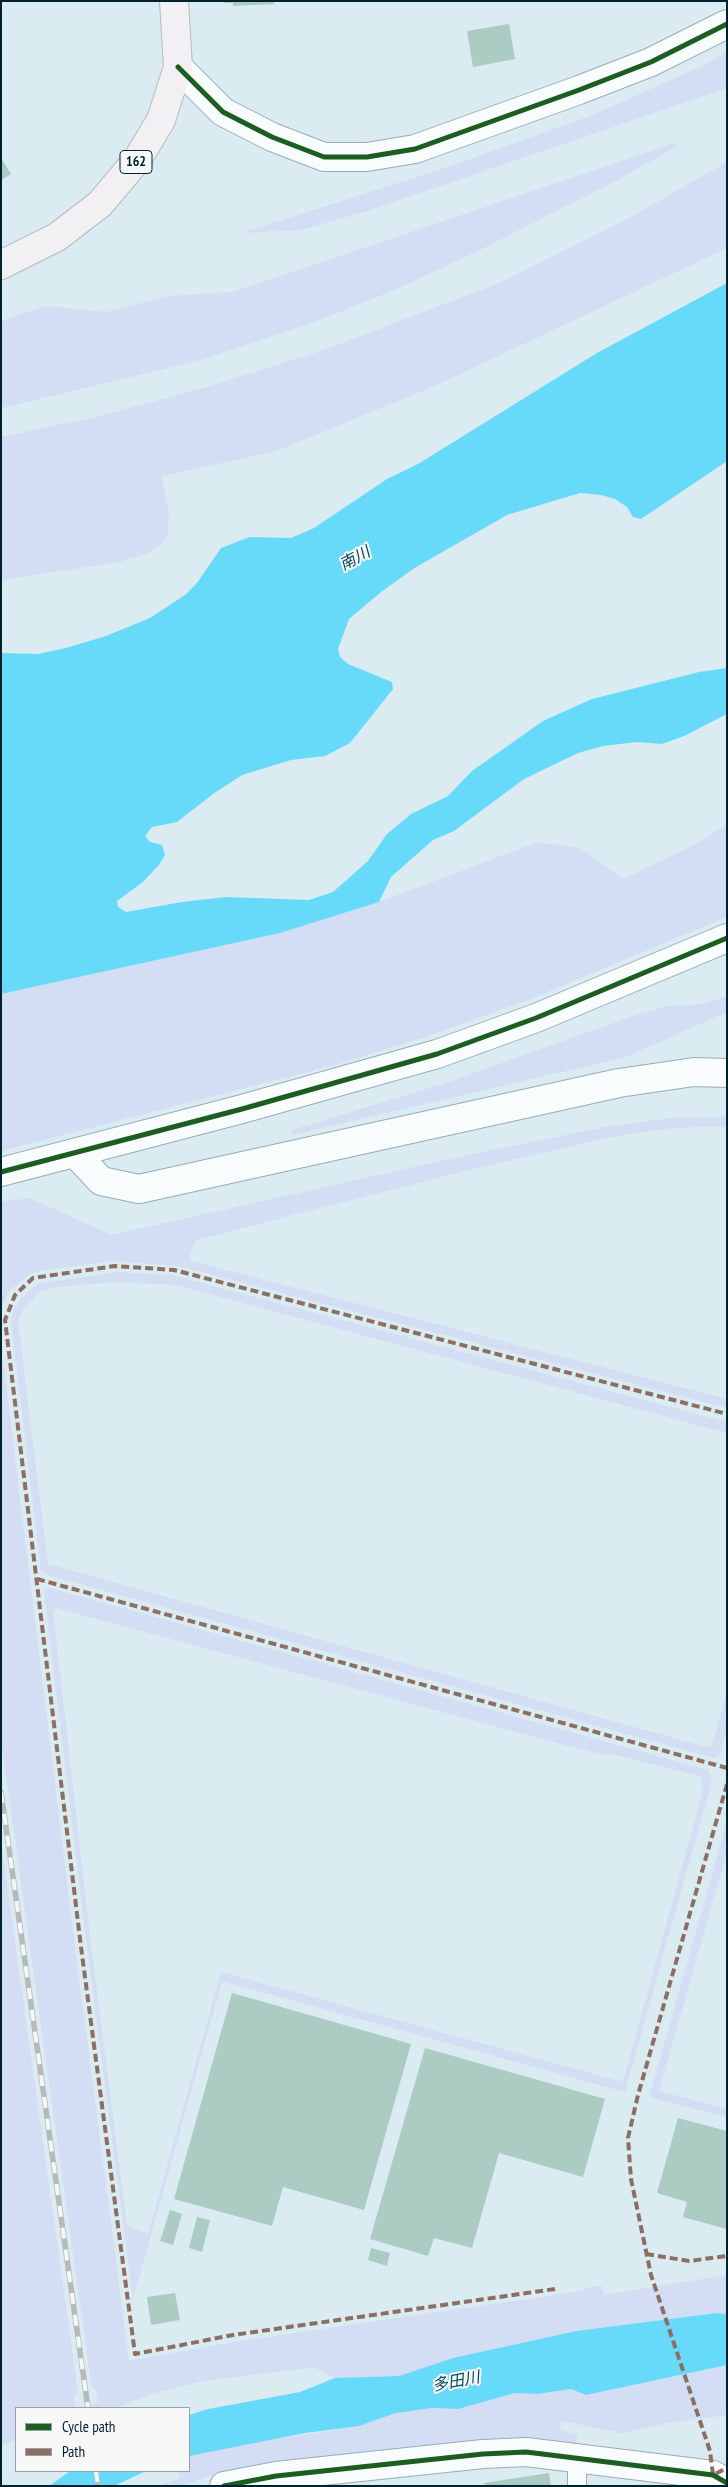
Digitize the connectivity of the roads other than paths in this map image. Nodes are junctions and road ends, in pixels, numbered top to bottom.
1 (174, 1) edge
2 (727, 24) edge
3 (178, 67) junction
4 (1, 265) edge
5 (727, 938) edge
6 (727, 1073) edge
7 (75, 1153) junction
8 (1, 1172) edge
9 (577, 2458) junction
10 (727, 2483) edge
11 (224, 2486) edge
12 (577, 2486) edge

1 - 3 highway, 162
2 - 3 street
3 - 4 highway, 162
5 - 7 street
6 - 7 street
7 - 8 street
9 - 10 street
9 - 11 street
9 - 12 lane

